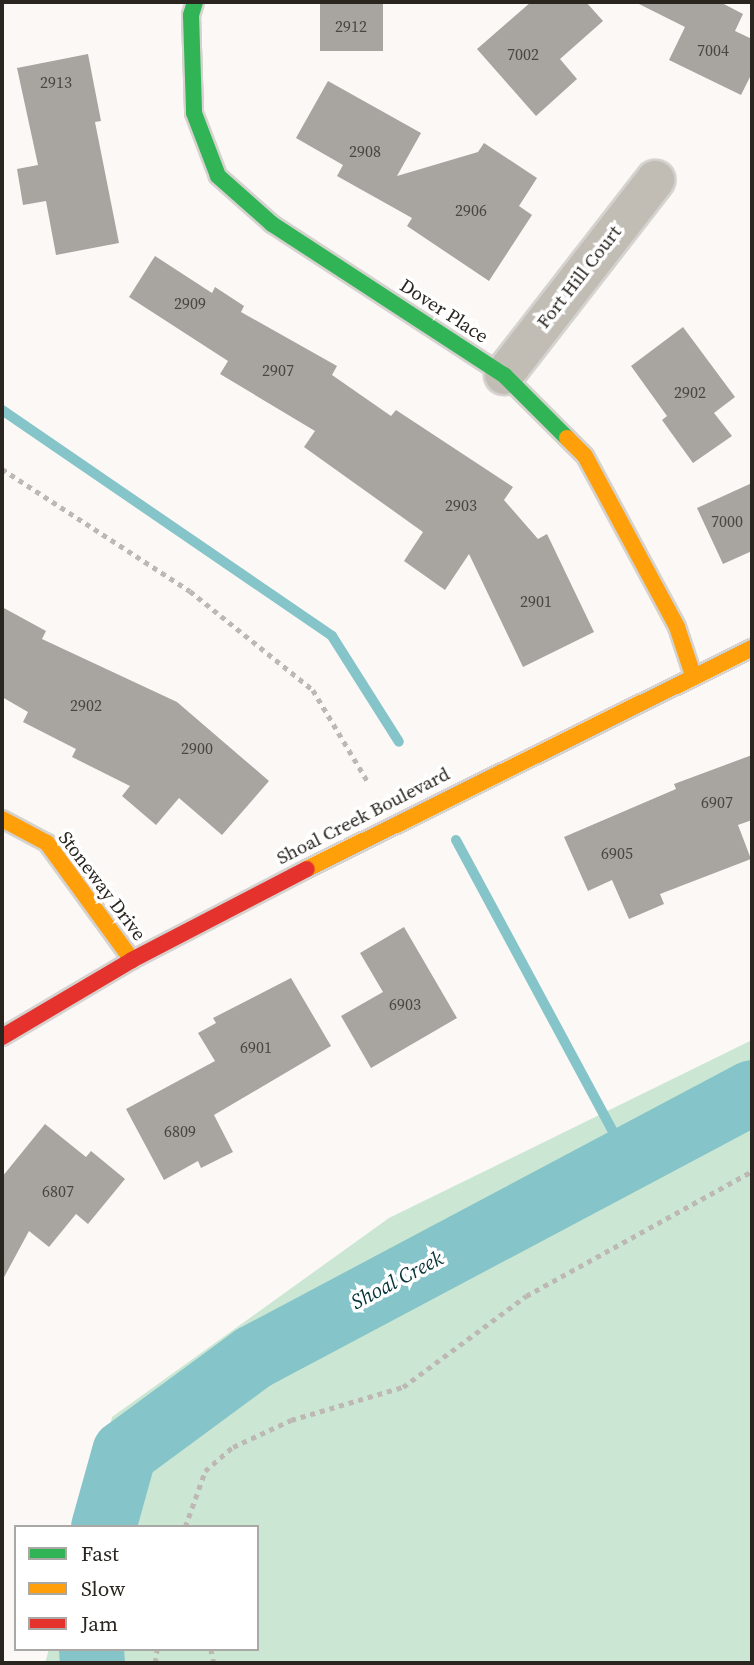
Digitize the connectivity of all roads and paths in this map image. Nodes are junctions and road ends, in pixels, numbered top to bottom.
1 (195, 2) edge
2 (655, 180) dead end
3 (504, 375) junction
4 (2, 469) edge
5 (752, 648) edge
6 (693, 675) junction
7 (368, 782) dead end
8 (2, 819) edge
9 (132, 960) junction
10 (2, 1037) edge
11 (752, 1171) edge
12 (186, 1525) edge

1 - 3 street, Dover Place
2 - 3 street, Fort Hill Court
3 - 6 street, Dover Place
4 - 7 path
5 - 6 street, Shoal Creek Boulevard
6 - 9 street, Shoal Creek Boulevard
8 - 9 street, Stoneway Drive
9 - 10 street, Shoal Creek Boulevard
11 - 12 path

